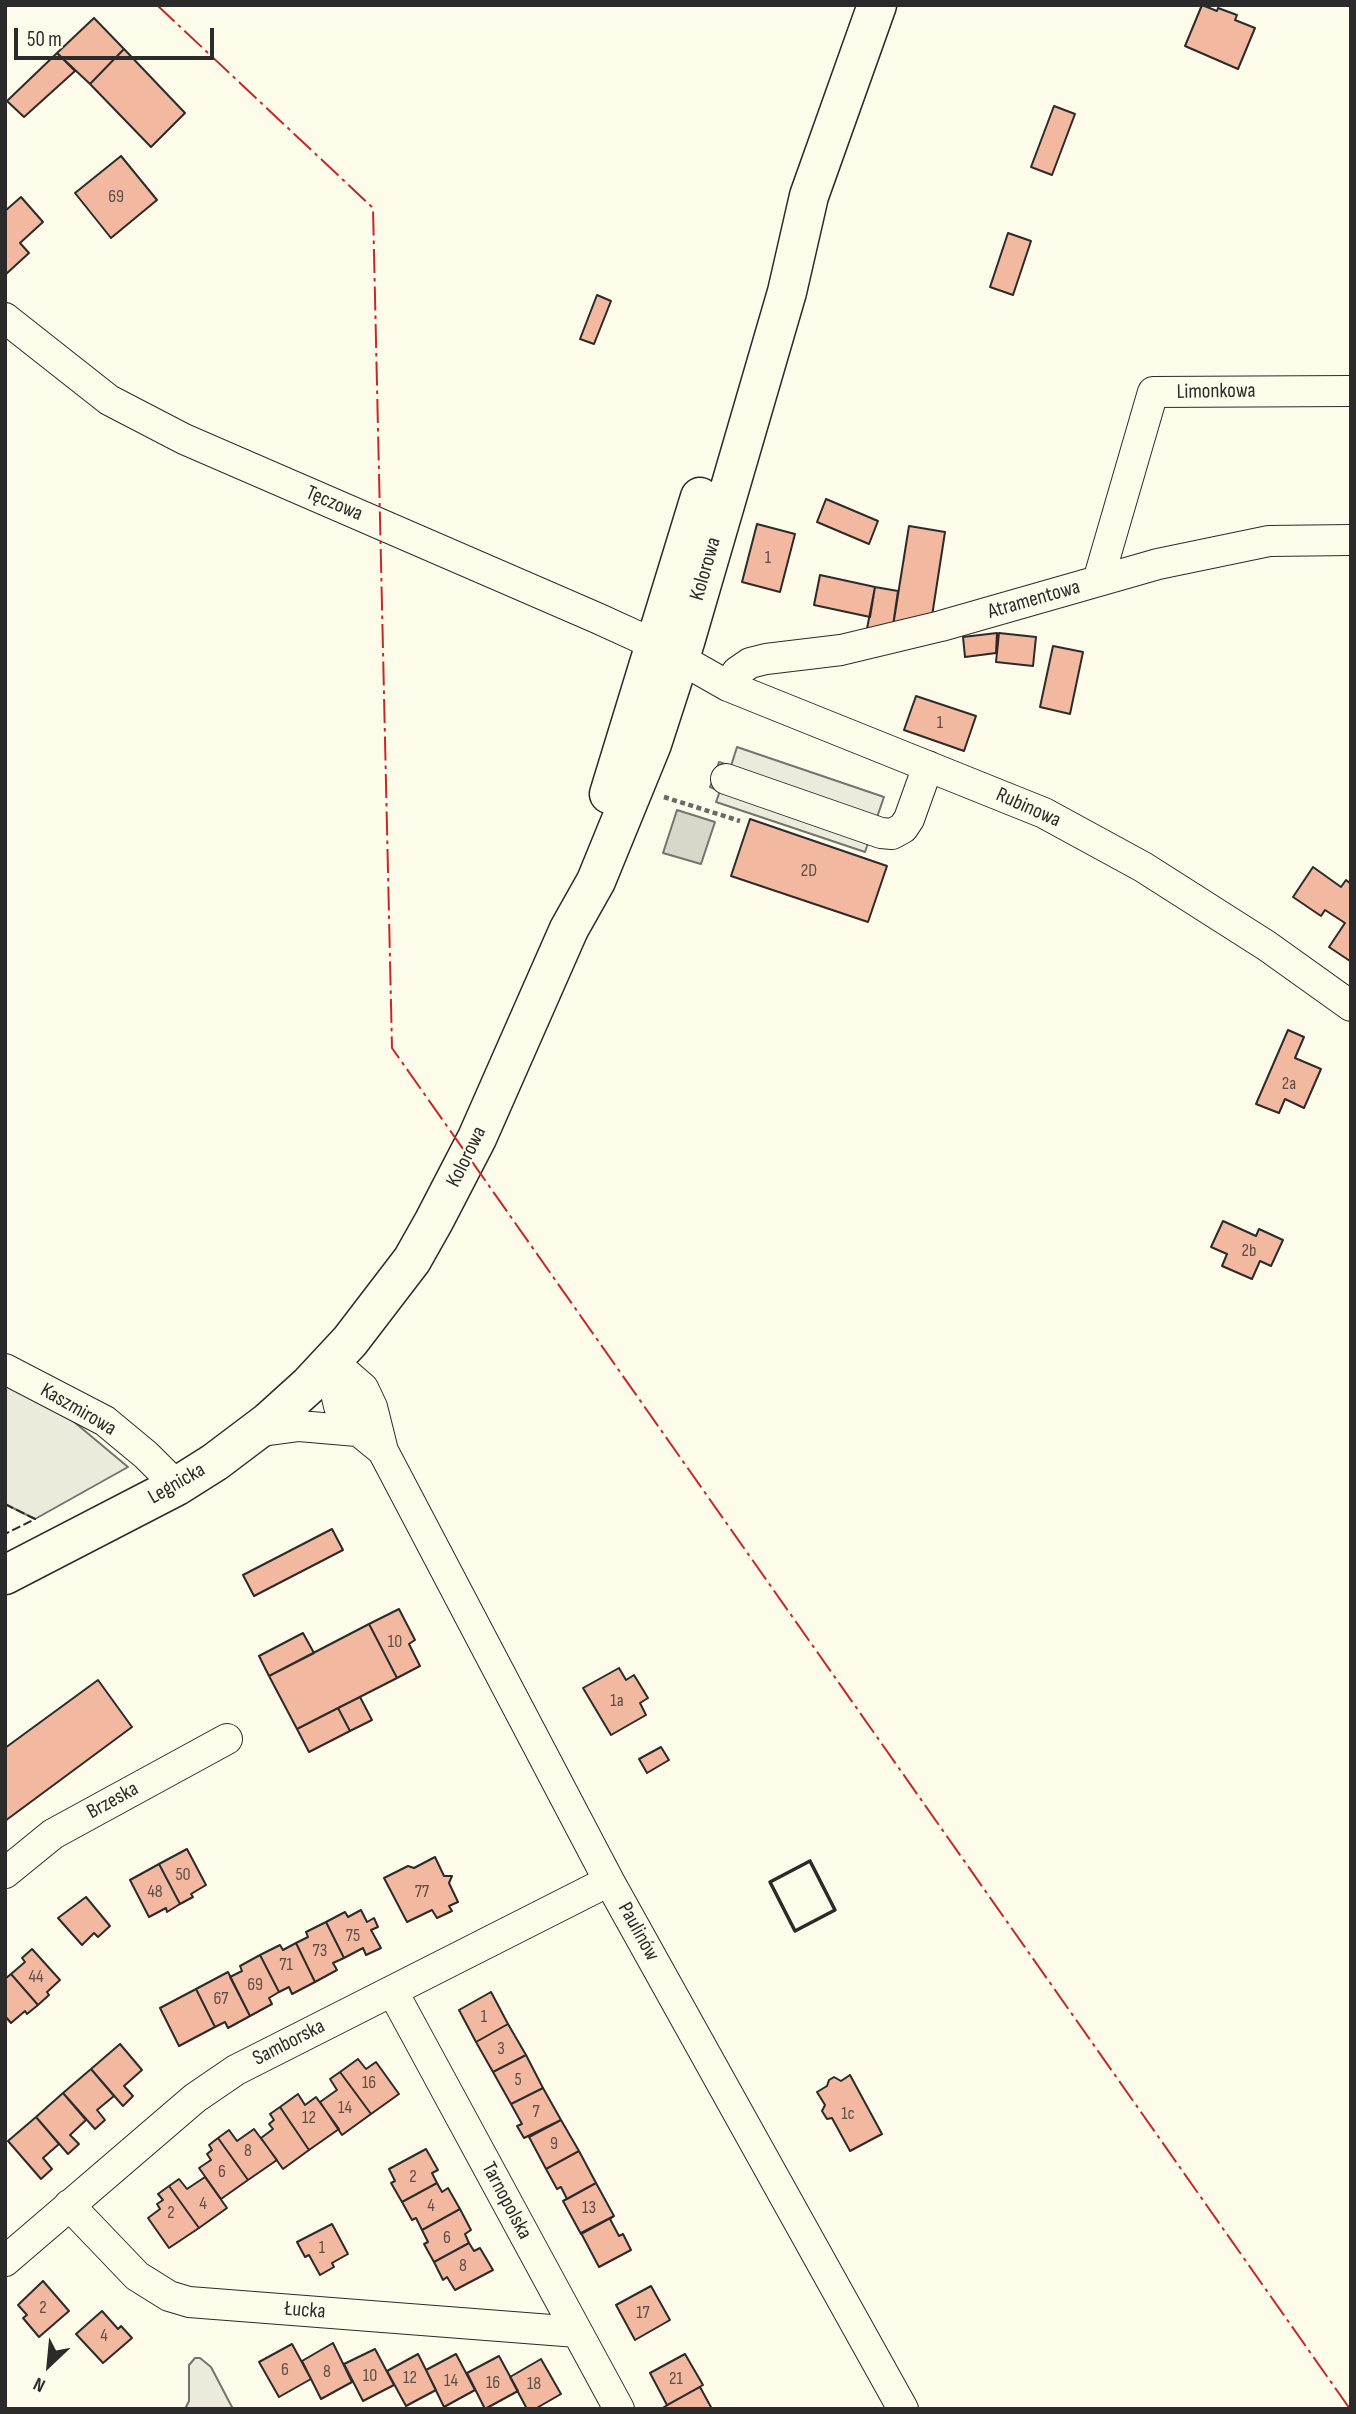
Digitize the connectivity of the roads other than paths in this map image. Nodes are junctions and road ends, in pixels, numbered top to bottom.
1 (877, 5) edge
2 (5, 318) edge
3 (1350, 391) edge
4 (1351, 540) edge
5 (1098, 581) junction
6 (667, 652) junction
7 (728, 686) junction
8 (928, 766) junction
9 (726, 779) dead end
10 (1351, 1006) edge
11 (329, 1363) junction
12 (5, 1369) edge
13 (357, 1430) junction
14 (255, 1432) junction
15 (383, 1451) junction
16 (177, 1486) junction
17 (5, 1575) edge
18 (227, 1739) dead end
19 (5, 1873) edge
20 (609, 1881) junction
21 (393, 1992) junction
22 (69, 2205) junction
23 (5, 2261) edge
24 (577, 2332) junction
25 (619, 2409) edge
26 (902, 2409) edge

1 - 6 main road, Kolorowa
2 - 6 street, Tęczowa
3 - 5 street, Limonkowa
4 - 5 street, Atramentowa
5 - 7 street, Atramentowa
6 - 7 street, Rubinowa
6 - 11 main road, Kolorowa
7 - 8 street, Rubinowa
8 - 9 street
8 - 10 street, Rubinowa
11 - 13 street, Paulinów
11 - 14 main road, Legnicka
11 - 15 street, Paulinów
12 - 16 street, Kaszmirowa
13 - 14 street
13 - 15 street, Paulinów
14 - 16 main road, Legnicka
15 - 20 street, Paulinów
16 - 17 main road, Legnicka
18 - 19 street, Brzeska
20 - 21 street, Samborska
20 - 26 street, Paulinów
21 - 22 street, Samborska
21 - 24 street, Tarnopolska
22 - 23 street, Samborska
22 - 24 street, Łucka
24 - 25 street, Tarnopolska

